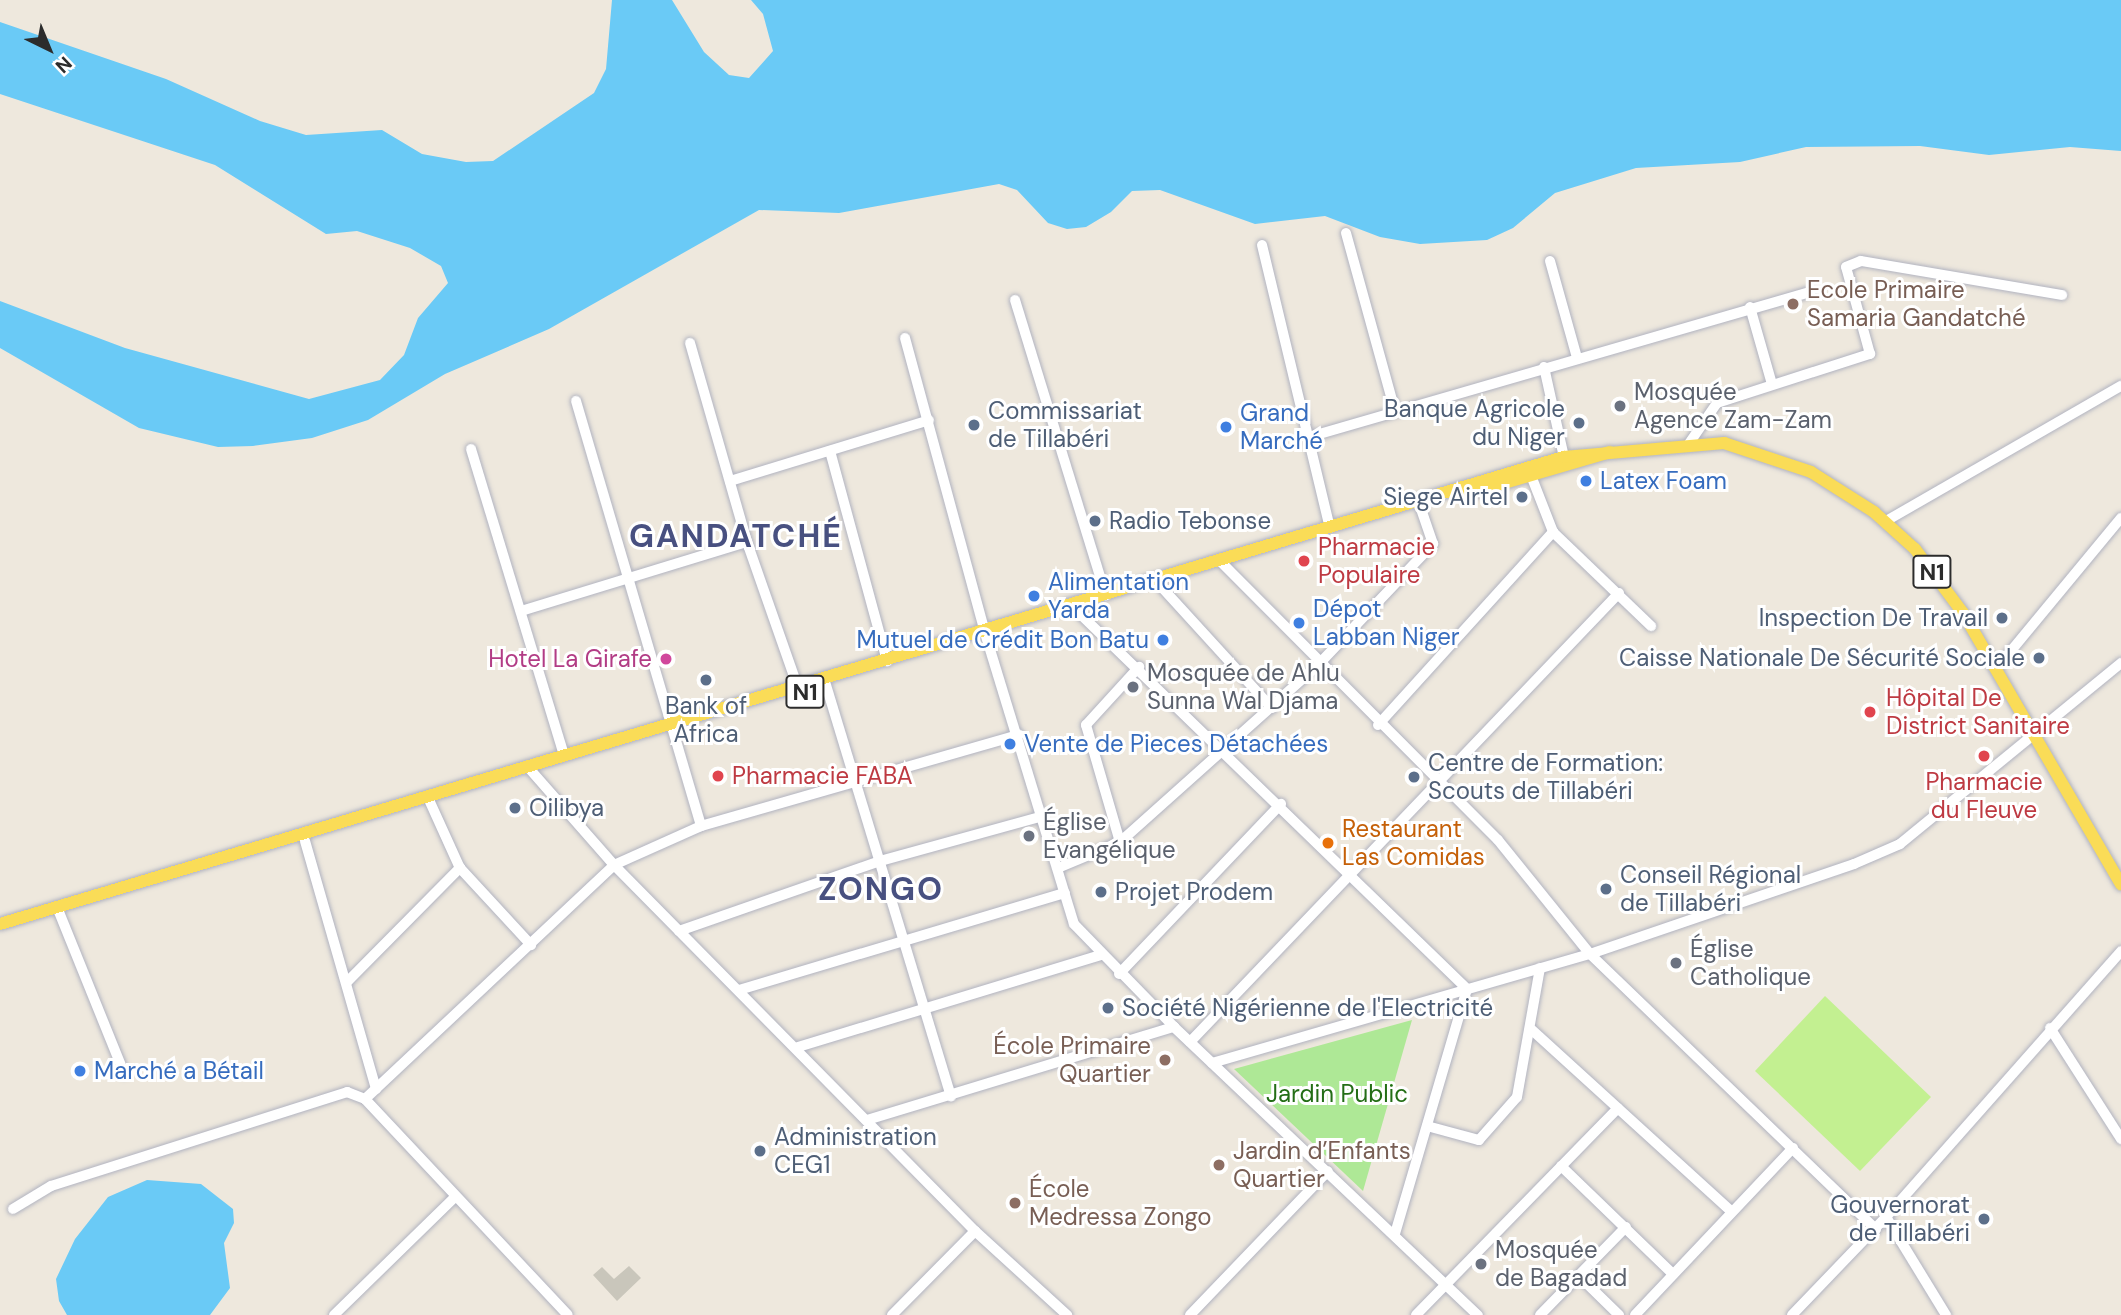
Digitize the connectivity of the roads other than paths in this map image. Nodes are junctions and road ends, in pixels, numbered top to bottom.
1 (1346, 233) dead end
2 (1262, 245) dead end
3 (1550, 261) dead end
4 (1810, 292) dead end
5 (2062, 295) dead end
6 (1015, 300) dead end
7 (1750, 307) junction
8 (905, 338) dead end
9 (690, 343) dead end
10 (1577, 358) junction
11 (1544, 367) junction
12 (1772, 384) junction
13 (2121, 386) edge
14 (576, 401) dead end
15 (1395, 411) junction
16 (929, 420) junction
17 (1309, 437) junction
18 (1688, 445) junction
19 (471, 449) dead end
20 (830, 451) junction
21 (1610, 452) junction
22 (1564, 457) junction
23 (1532, 478) junction
24 (730, 481) junction
25 (1420, 506) junction
26 (2121, 518) edge
27 (1886, 521) junction
28 (1330, 528) junction
29 (1553, 532) junction
30 (747, 542) junction
31 (1224, 566) junction
32 (625, 578) junction
33 (1158, 584) junction
34 (1619, 593) junction
35 (1106, 596) junction
36 (521, 611) junction
37 (1078, 611) junction
38 (1651, 626) dead end
39 (986, 636) junction
40 (887, 661) junction
41 (2121, 663) edge
42 (1319, 664) junction
43 (1139, 667) junction
44 (1996, 669) junction
45 (826, 685) junction
46 (799, 690) junction
47 (1272, 708) junction
48 (675, 724) junction
49 (1378, 725) junction
50 (1019, 735) junction
51 (2033, 737) junction
52 (1226, 752) junction
53 (564, 755) junction
54 (528, 770) junction
55 (856, 782) junction
56 (1439, 782) junction
57 (430, 802) junction
58 (1280, 804) junction
59 (1042, 816) junction
60 (701, 826) junction
61 (304, 841) junction
62 (1120, 842) junction
63 (880, 861) junction
64 (614, 865) junction
65 (1058, 867) junction
66 (460, 868) junction
67 (1352, 873) junction
68 (2121, 884) edge
69 (1065, 893) junction
70 (58, 910) junction
71 (0, 924) edge
72 (0, 931) edge
73 (679, 931) junction
74 (904, 941) junction
75 (531, 945) junction
76 (2121, 951) edge
77 (1590, 954) junction
78 (1100, 955) junction
79 (1540, 968) junction
80 (1119, 974) junction
81 (347, 982) junction
82 (739, 989) junction
83 (1467, 989) junction
84 (925, 1010) junction
85 (1174, 1027) junction
86 (2050, 1028) junction
87 (1532, 1030) junction
88 (1190, 1042) junction
89 (798, 1047) junction
90 (1212, 1062) junction
91 (124, 1073) dead end
92 (376, 1089) junction
93 (951, 1096) junction
94 (365, 1099) junction
95 (1618, 1108) junction
96 (867, 1120) junction
97 (1427, 1126) junction
98 (2121, 1139) edge
99 (1793, 1148) junction
100 (1561, 1167) junction
101 (1328, 1171) junction
102 (455, 1197) junction
103 (13, 1209) dead end
104 (1732, 1212) junction
105 (1886, 1217) junction
106 (1626, 1227) junction
107 (1876, 1229) junction
108 (975, 1231) junction
109 (1395, 1234) junction
110 (1673, 1274) junction
111 (1579, 1276) junction
112 (1446, 1284) junction
113 (1943, 1314) edge
114 (334, 1315) edge
115 (568, 1315) edge
116 (892, 1315) edge
117 (1067, 1315) edge
118 (1190, 1315) edge
119 (1416, 1315) edge
120 (1478, 1315) edge
121 (1540, 1315) edge
122 (1619, 1315) edge
123 (1635, 1315) edge
124 (1792, 1315) edge

1 - 15 street
2 - 17 street
3 - 10 street
4 - 7 street
5 - 12 street
6 - 35 street
7 - 10 street
7 - 12 street
8 - 16 street
9 - 24 street
10 - 11 street
11 - 15 street
11 - 22 street
12 - 18 street
13 - 27 street
14 - 32 street
15 - 17 street
16 - 20 street
16 - 39 street
17 - 28 street
18 - 21 main road, N1
18 - 27 main road, N1
19 - 36 street
20 - 24 street
20 - 40 street
21 - 22 main road, N1
21 - 23 main road, N1
22 - 28 main road, N1
23 - 25 main road, N1
23 - 29 street
24 - 30 street
25 - 31 main road, N1
25 - 42 street
26 - 44 street
27 - 44 main road, N1
28 - 31 main road, N1
29 - 34 street
29 - 49 street
30 - 32 street
30 - 46 street
31 - 33 main road, N1
31 - 42 street
32 - 36 street
32 - 48 street
33 - 35 main road, N1
33 - 37 main road, N1
33 - 47 street
34 - 38 street
34 - 56 street
35 - 39 main road, N1
36 - 53 street
37 - 39 main road, N1
37 - 43 street
39 - 40 main road, N1
39 - 45 main road, N1
39 - 50 street
40 - 46 main road, N1
41 - 51 street
42 - 47 street
42 - 49 street
43 - 52 street
43 - 62 street
44 - 51 main road, N1
45 - 46 main road, N1
45 - 55 street
46 - 48 main road, N1
47 - 52 street
48 - 53 main road, N1
48 - 54 main road, N1
48 - 60 street
49 - 56 street
50 - 55 street
50 - 59 street
51 - 68 main road, N1
51 - 77 street
52 - 58 street
52 - 62 street
53 - 54 main road, N1
54 - 57 main road, N1
54 - 64 street
54 - 70 main road, N1
55 - 60 street
55 - 63 street
56 - 67 street
56 - 77 street
57 - 61 main road, N1
57 - 66 street
58 - 67 street
58 - 80 street
59 - 63 street
59 - 65 street
60 - 64 street
61 - 70 main road, N1
61 - 81 street
62 - 65 street
63 - 73 street
63 - 74 street
64 - 73 street
64 - 75 street
65 - 69 street
66 - 75 street
66 - 81 street
67 - 83 street
67 - 88 street
69 - 74 street
69 - 78 street
70 - 71 main road, N1
70 - 72 main road, N1
70 - 91 street
73 - 82 street
74 - 82 street
74 - 84 street
75 - 92 street
76 - 86 street
77 - 79 street
77 - 99 street
78 - 80 street
78 - 84 street
79 - 83 street
79 - 87 street
80 - 85 street
81 - 92 street
82 - 89 street
83 - 90 street
83 - 97 street
84 - 89 street
84 - 93 street
85 - 88 street
85 - 93 street
86 - 98 street
86 - 105 street
87 - 95 street
87 - 97 street
88 - 90 street
89 - 96 street
90 - 101 street
92 - 94 street
93 - 96 street
94 - 102 street
94 - 103 street
95 - 100 street
95 - 104 street
96 - 108 street
97 - 109 street
99 - 104 street
99 - 107 street
100 - 106 street
100 - 112 street
101 - 109 street
101 - 118 street
102 - 114 street
102 - 115 street
104 - 110 street
105 - 107 street
105 - 113 street
106 - 110 street
106 - 111 street
107 - 124 street
108 - 116 street
108 - 117 street
109 - 112 street
110 - 123 street
111 - 121 street
111 - 122 street
112 - 119 street
112 - 120 street

